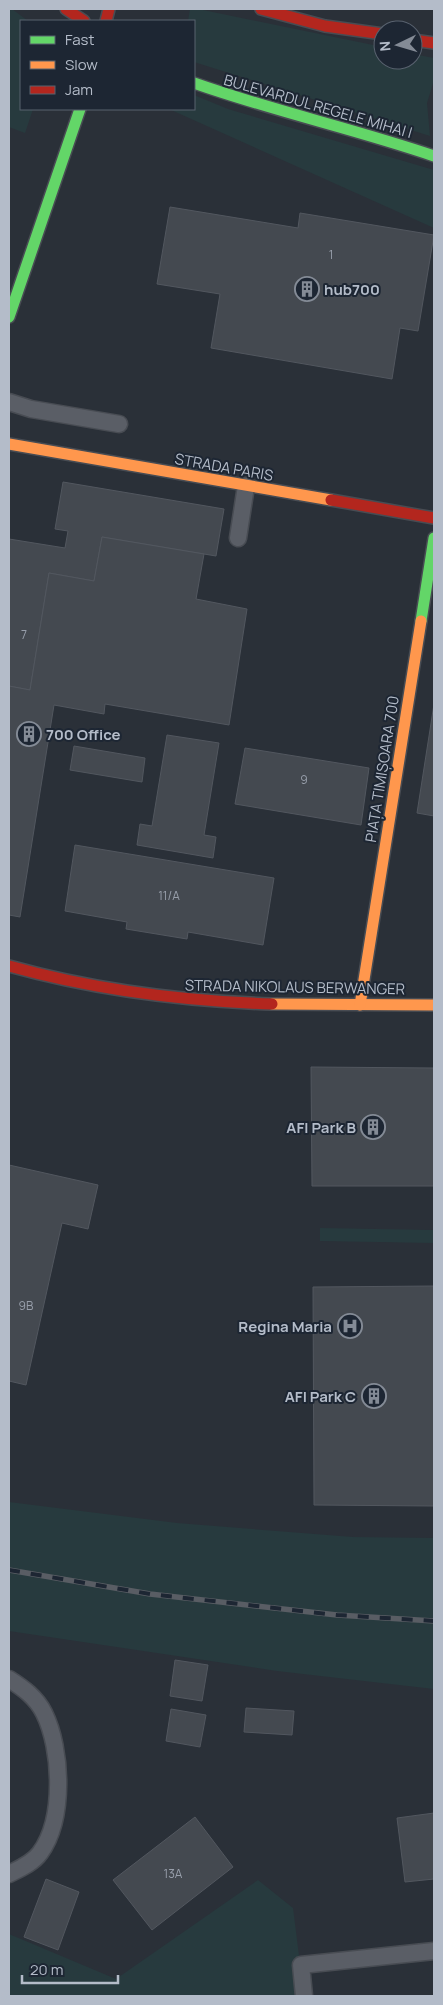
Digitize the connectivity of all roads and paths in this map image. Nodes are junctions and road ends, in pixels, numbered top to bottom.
1 (66, 9) edge
2 (261, 9) edge
3 (82, 20) edge
4 (373, 33) edge
5 (195, 83) edge
6 (80, 110) edge
7 (434, 156) edge
8 (9, 317) edge
9 (9, 402) edge
10 (119, 424) dead end
11 (9, 444) edge
12 (246, 486) junction
13 (434, 518) edge
14 (238, 538) dead end
15 (434, 538) edge
16 (9, 966) edge
17 (360, 1004) junction
18 (434, 1005) edge
19 (9, 1679) edge
20 (9, 1874) edge
21 (434, 1951) edge
22 (304, 1996) edge

1 - 3 street
2 - 4 street
5 - 7 street, BULEVARDUL REGELE MIHAI I
6 - 8 street
9 - 10 lane
11 - 12 street, STRADA PARIS
12 - 13 street, STRADA PARIS
12 - 14 lane
15 - 17 street, PIAȚA TIMIȘOARA 700
16 - 17 street, STRADA NIKOLAUS BERWANGER
17 - 18 street, STRADA NIKOLAUS BERWANGER
19 - 20 lane
21 - 22 lane

